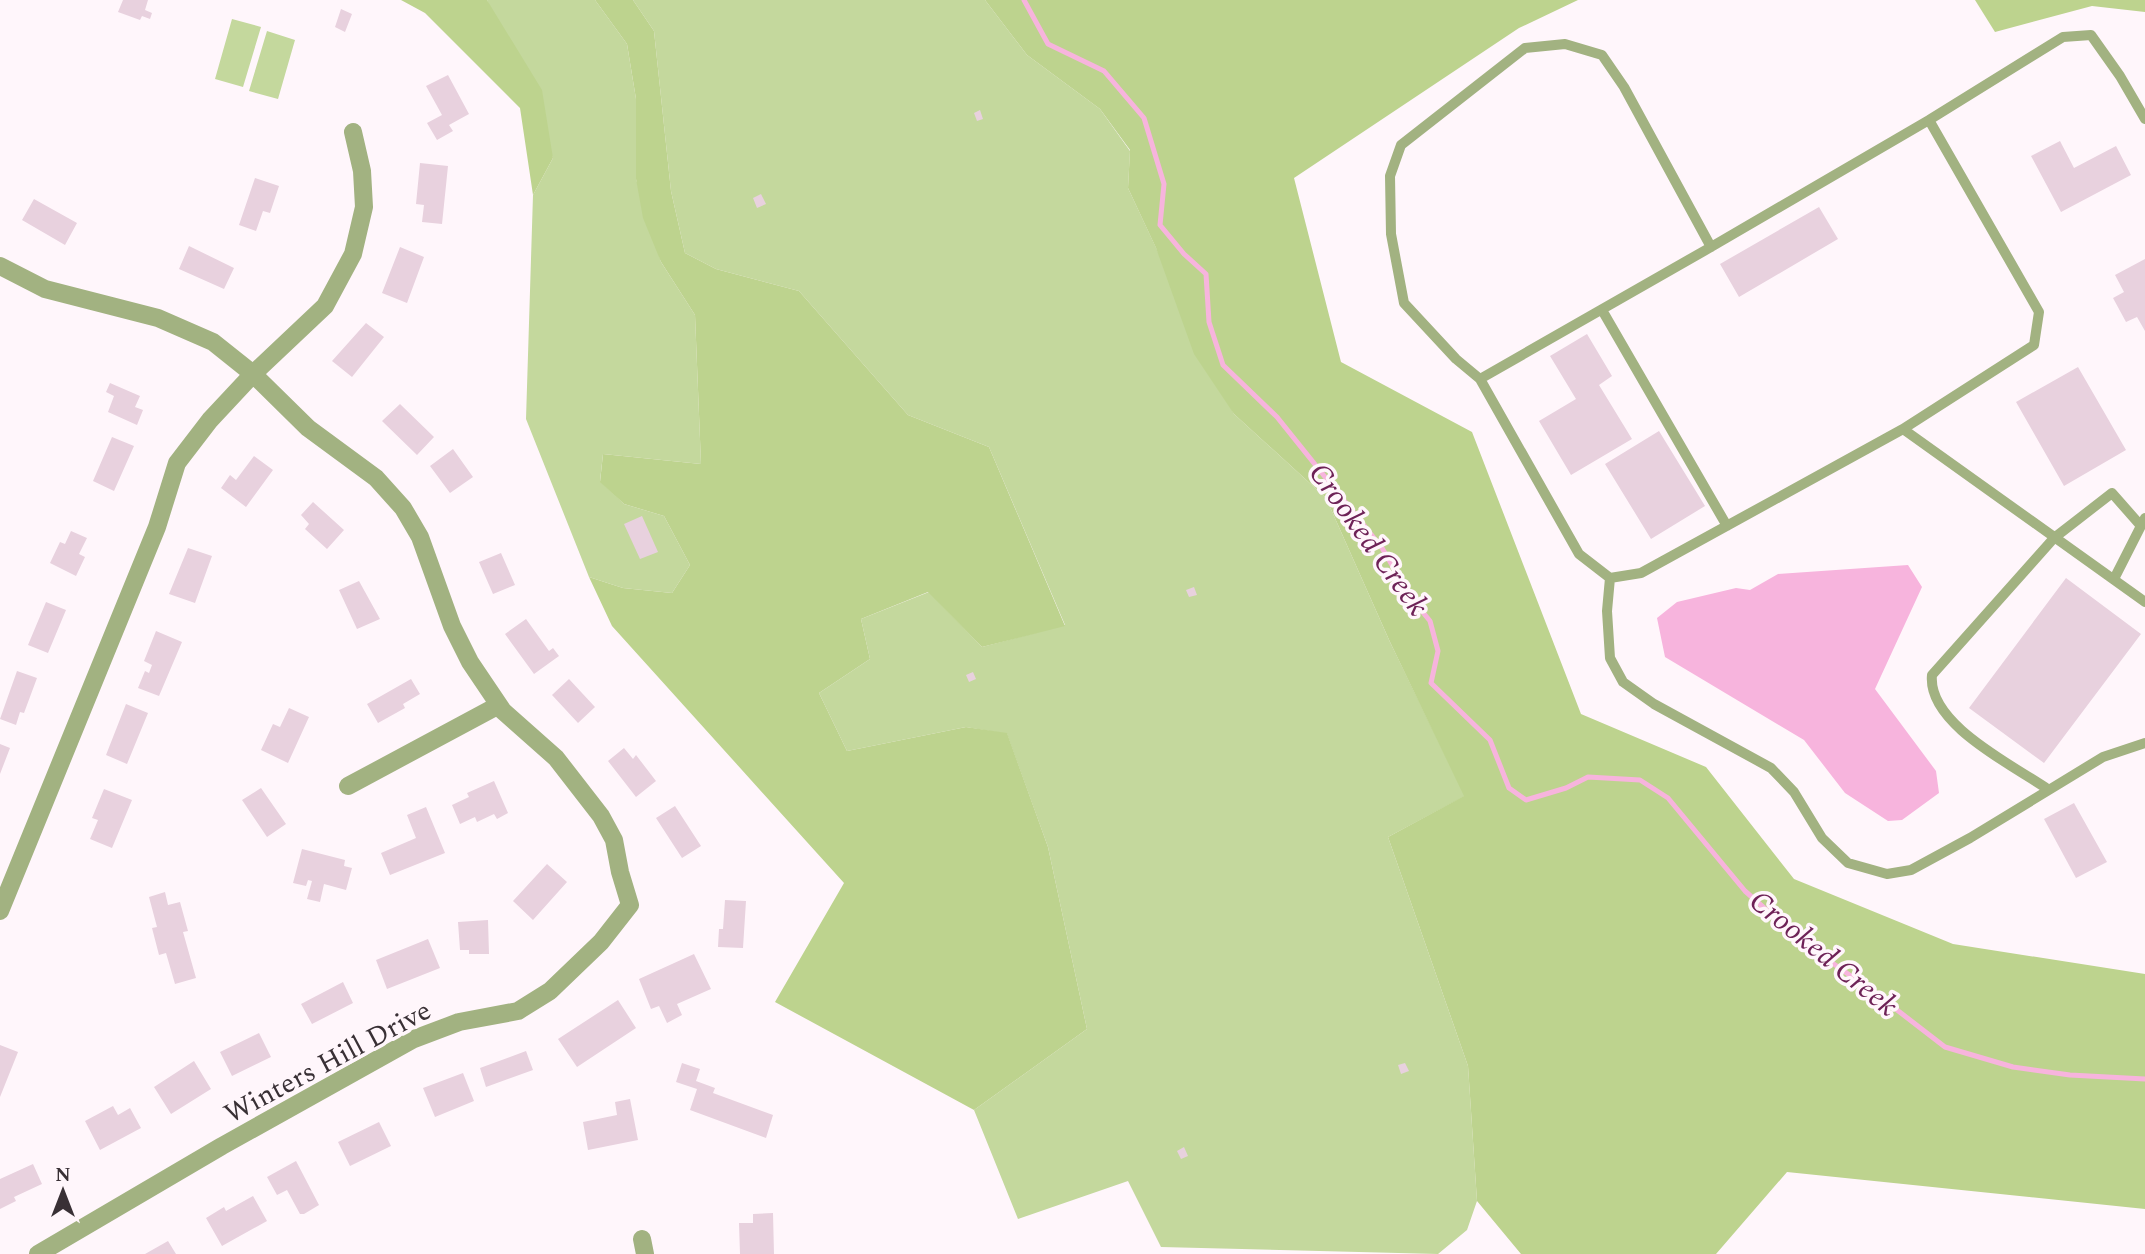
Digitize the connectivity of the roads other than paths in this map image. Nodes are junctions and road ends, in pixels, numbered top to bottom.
1 (2145, 119) edge
2 (1929, 120) junction
3 (353, 132) dead end
4 (1712, 247) junction
5 (0, 266) edge
6 (1602, 310) junction
7 (253, 374) junction
8 (1480, 379) junction
9 (1903, 429) junction
10 (2143, 522) edge
11 (1727, 526) junction
12 (2054, 538) junction
13 (1610, 578) junction
14 (2114, 579) junction
15 (2145, 602) edge
16 (499, 705) junction
17 (2145, 743) edge
18 (348, 786) dead end
19 (2049, 790) junction
20 (0, 911) edge
21 (38, 1254) edge

1 - 2 lane
2 - 4 lane
2 - 9 lane
3 - 7 street
4 - 6 lane
4 - 8 lane
5 - 7 street, Winters Hill Drive
6 - 8 lane
6 - 11 lane
7 - 16 street, Winters Hill Drive
7 - 20 street
8 - 13 lane
9 - 11 lane
9 - 12 lane
10 - 12 lane
10 - 14 lane
11 - 13 lane
12 - 14 lane
12 - 19 lane
13 - 19 lane
14 - 15 lane
16 - 18 street
16 - 21 street, Winters Hill Drive
17 - 19 lane

